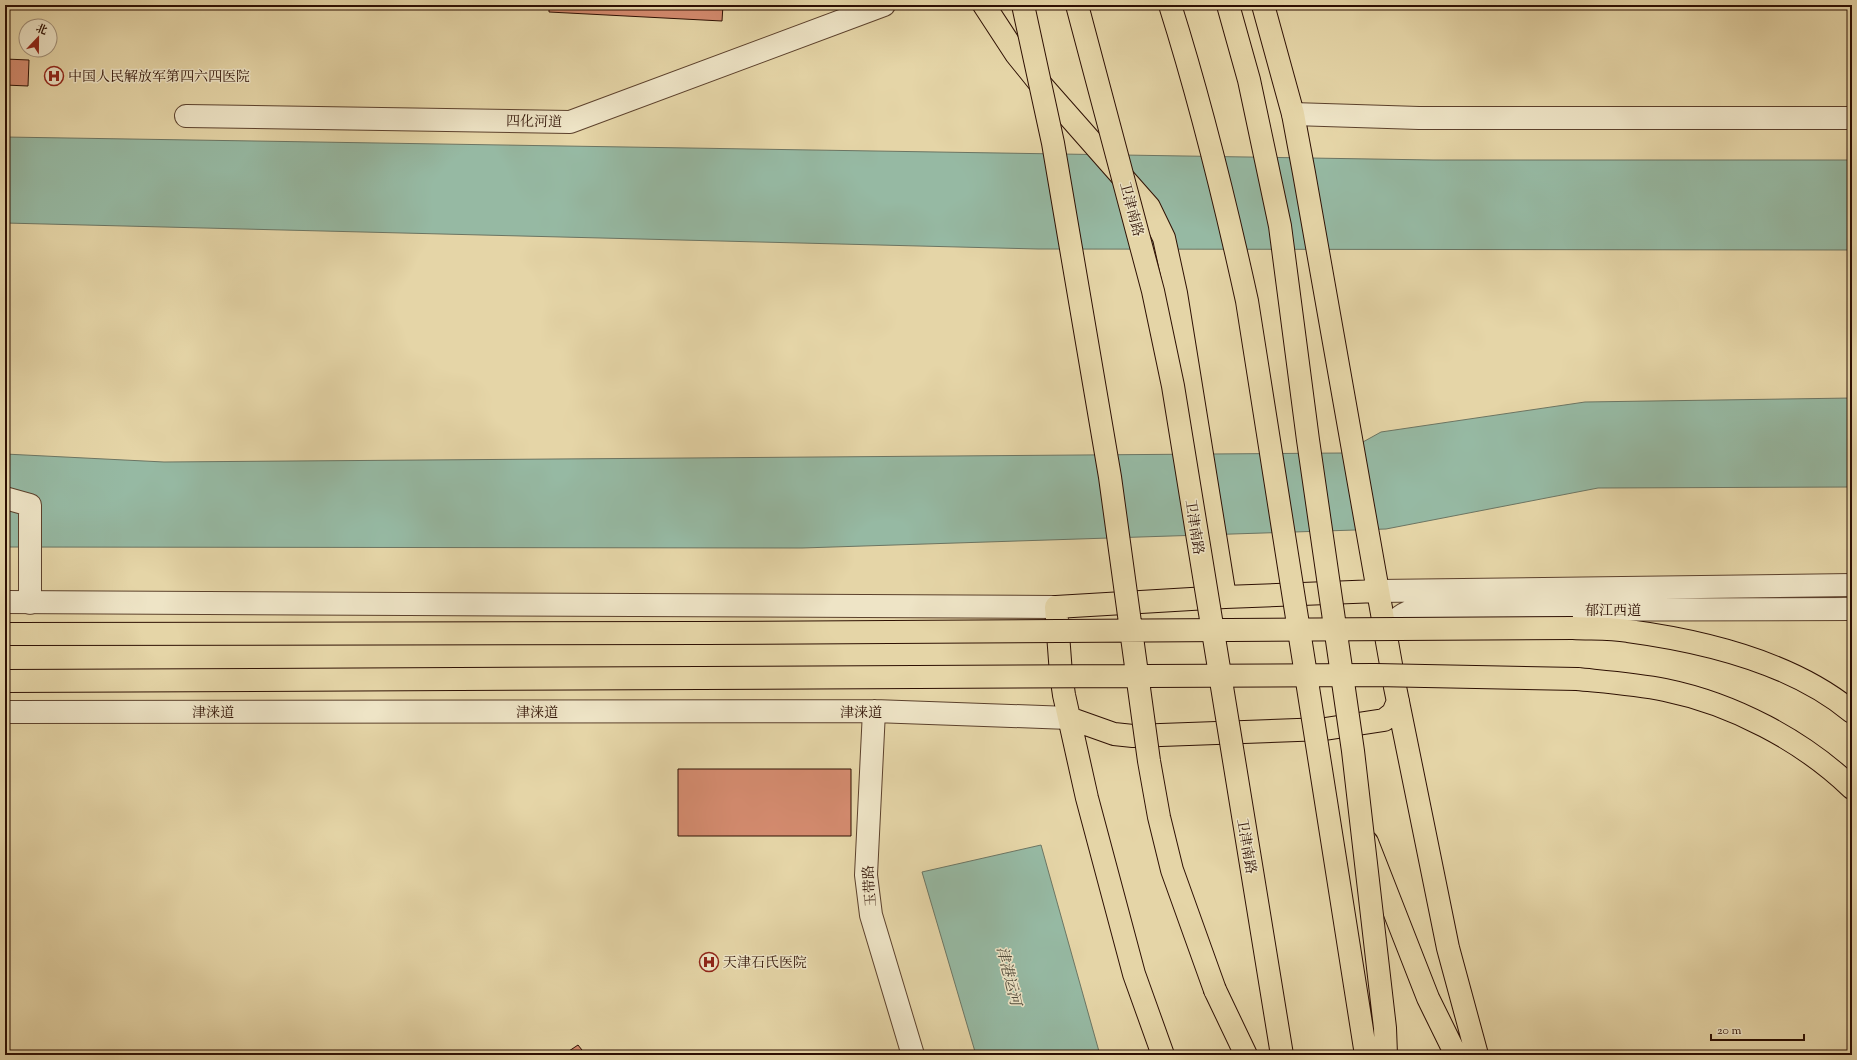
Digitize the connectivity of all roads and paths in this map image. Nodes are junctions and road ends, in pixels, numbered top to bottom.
1 (884, 5) edge
2 (984, 5) edge
3 (1023, 5) edge
4 (1077, 5) edge
5 (1170, 5) edge
6 (1228, 5) edge
7 (1263, 5) edge
8 (1293, 114) junction
9 (186, 116) dead end
10 (1852, 118) edge
11 (5, 498) edge
12 (1852, 584) edge
13 (1378, 591) junction
14 (1225, 596) junction
15 (5, 602) edge
16 (30, 603) junction
17 (1056, 607) junction
18 (1852, 610) edge
19 (5, 634) edge
20 (1387, 636) junction
21 (5, 680) edge
22 (1398, 701) junction
23 (874, 711) junction
24 (5, 712) edge
25 (1852, 712) edge
26 (1069, 718) junction
27 (1852, 788) edge
28 (1362, 831) junction
29 (1470, 1053) edge
30 (913, 1055) edge
31 (1163, 1055) edge
32 (1246, 1055) edge
33 (1282, 1055) edge
34 (1366, 1055) edge
35 (1386, 1055) edge

1 - 9 street, 四化河道
2 - 14 main road, bridge
3 - 32 main road, bridge
4 - 33 main road, 卫津南路, bridge
5 - 34 main road, bridge
6 - 28 main road, bridge
7 - 8 main road
8 - 10 street
8 - 13 main road
11 - 16 street
12 - 13 street, 郁江西道
13 - 14 main road
13 - 20 main road
14 - 17 main road
15 - 16 street
16 - 17 street
17 - 26 main road
18 - 20 street, 郁江西道
19 - 25 main road, bridge
20 - 22 main road
21 - 27 main road, bridge
22 - 26 main road
22 - 29 main road
23 - 24 street, 津涞道
23 - 26 street, 津涞道
23 - 30 street, 玉带路
26 - 31 main road
28 - 29 main road, bridge
28 - 35 main road, bridge

